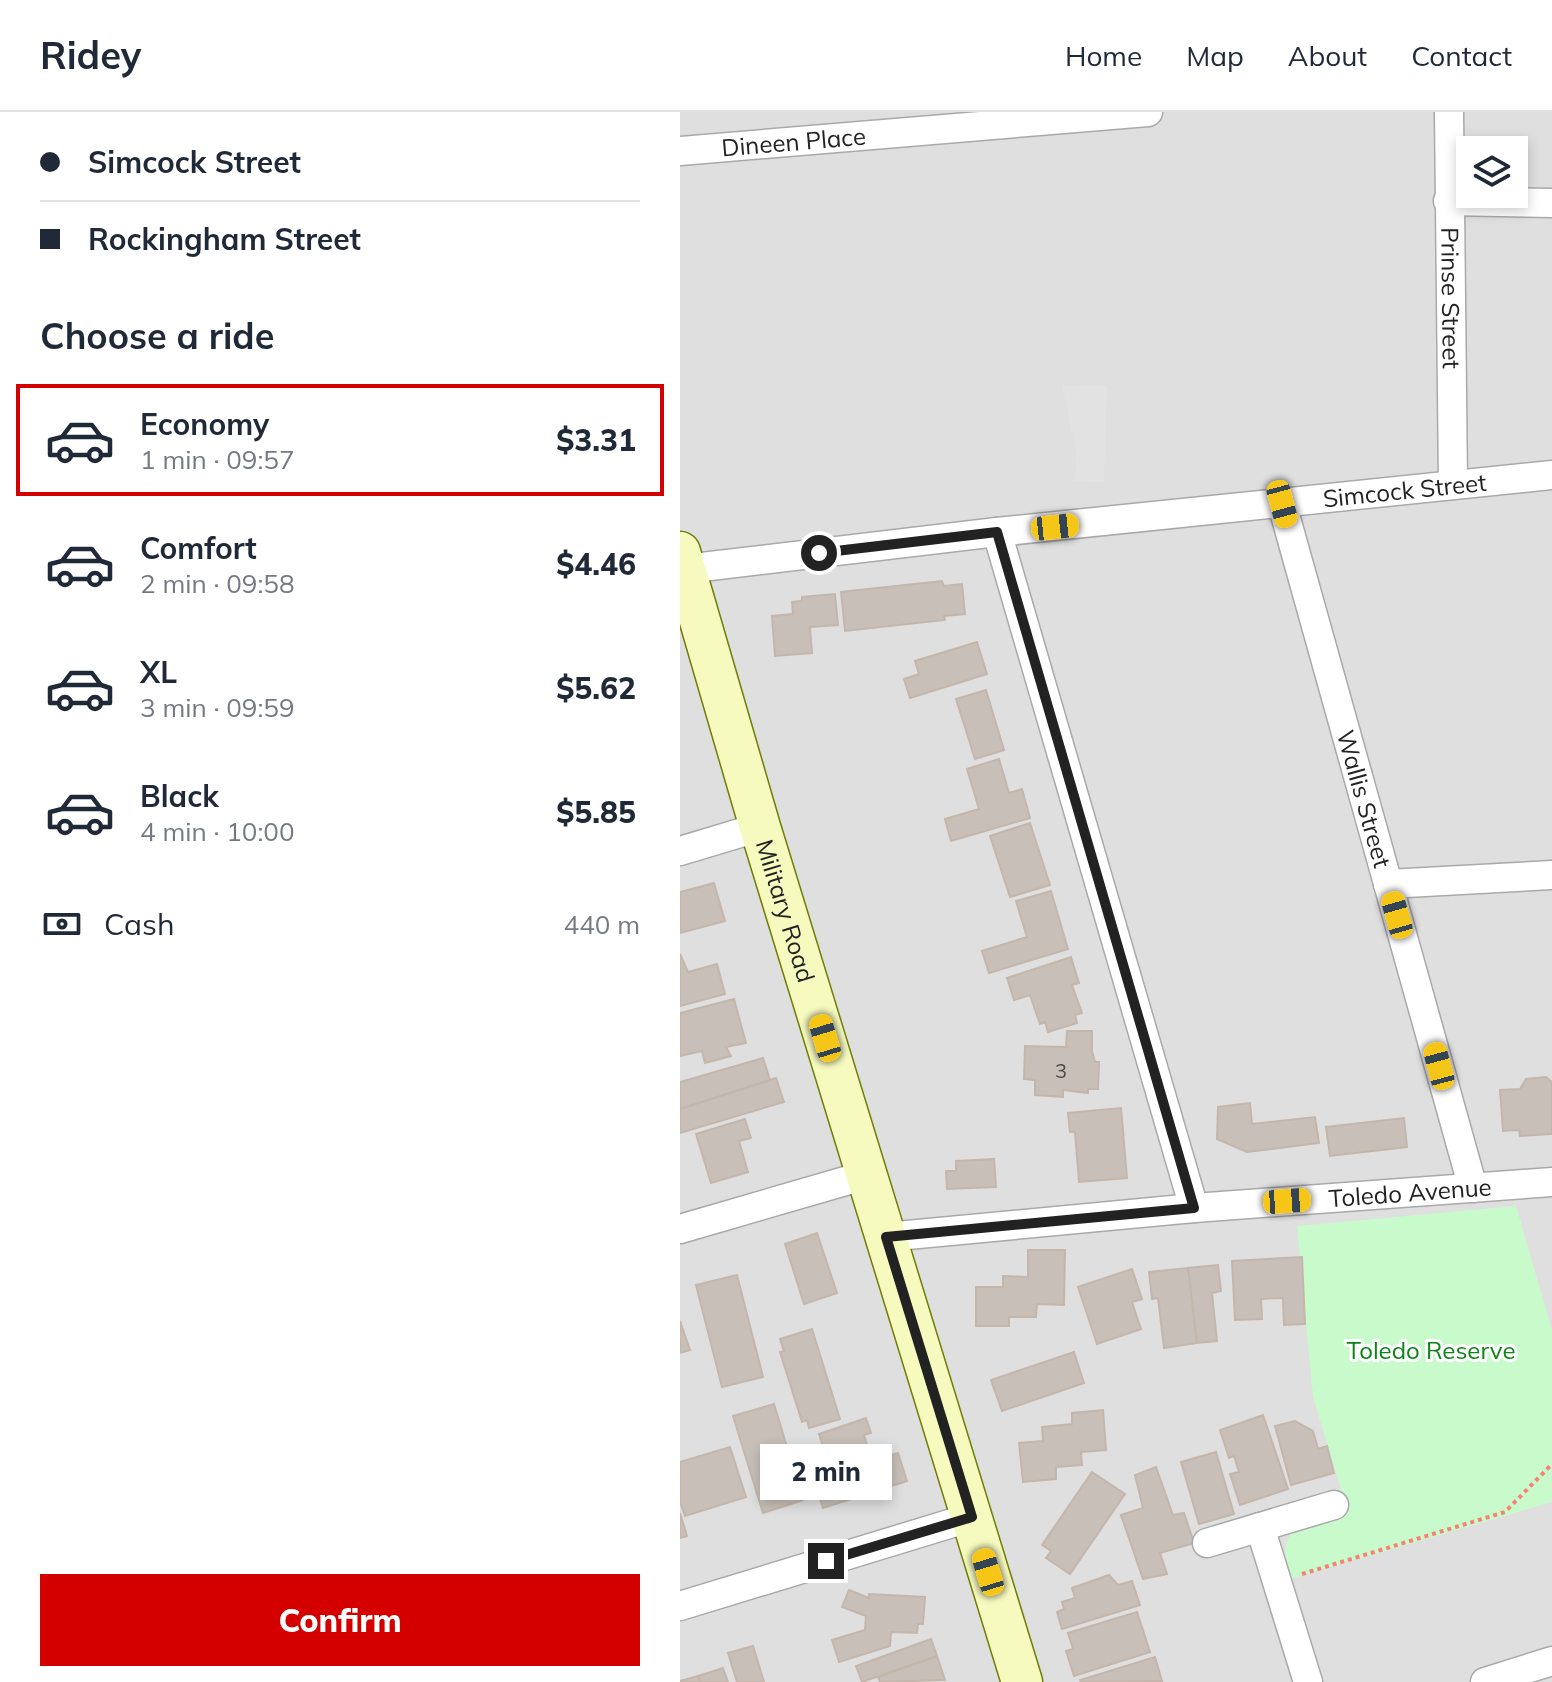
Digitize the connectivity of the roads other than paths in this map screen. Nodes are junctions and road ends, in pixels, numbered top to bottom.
1 (1148, 112) edge
2 (1449, 112) edge
3 (680, 151) edge
4 (1448, 201) junction
5 (1552, 203) edge
6 (1552, 475) edge
7 (1453, 485) junction
8 (1282, 504) junction
9 (997, 532) junction
10 (682, 560) edge
11 (760, 827) junction
12 (680, 851) edge
13 (1552, 875) edge
14 (1388, 884) junction
15 (866, 1175) junction
16 (1552, 1182) edge
17 (1473, 1188) junction
18 (1194, 1208) junction
19 (680, 1229) edge
20 (886, 1237) junction
21 (1334, 1505) dead end
22 (972, 1517) junction
23 (1260, 1527) junction
24 (1207, 1543) dead end
25 (680, 1606) edge
26 (1552, 1661) edge
27 (1022, 1682) edge
28 (1308, 1682) edge
29 (1485, 1682) edge

1 - 3 street, Dineen Place
2 - 4 street, Prinse Street
4 - 5 street
4 - 7 street, Prinse Street
6 - 7 street, Simcock Street
7 - 8 street, Simcock Street
8 - 9 street, Simcock Street
8 - 14 street, Wallis Street
9 - 10 street, Simcock Street
9 - 18 street
10 - 11 street, Military Road
11 - 12 street
11 - 15 street, Military Road
13 - 14 street
14 - 17 street, Wallis Street
15 - 19 street
15 - 20 street, Military Road
16 - 17 street, Toledo Avenue
17 - 18 street, Toledo Avenue
18 - 20 street, Toledo Avenue
20 - 22 street, Military Road
21 - 23 street
22 - 25 street
22 - 27 street, Military Road
23 - 24 street
23 - 28 street
26 - 29 street

